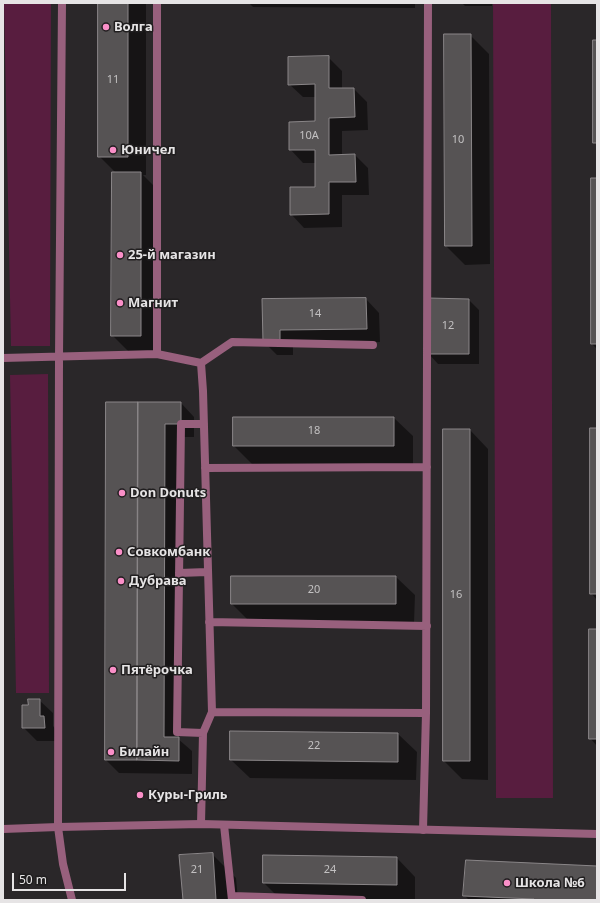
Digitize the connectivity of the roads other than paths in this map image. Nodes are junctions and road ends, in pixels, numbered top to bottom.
1 (62, 3) edge
2 (157, 3) edge
3 (428, 3) edge
4 (373, 345) dead end
5 (157, 354) junction
6 (59, 356) junction
7 (3, 358) edge
8 (201, 363) junction
9 (204, 424) junction
10 (427, 467) junction
11 (205, 468) junction
12 (207, 572) junction
13 (179, 573) junction
14 (209, 622) junction
15 (426, 626) junction
16 (212, 712) junction
17 (426, 713) junction
18 (203, 733) junction
19 (202, 824) junction
20 (224, 826) junction
21 (58, 827) junction
22 (3, 829) edge
23 (423, 830) junction
24 (597, 834) edge
25 (232, 898) edge
26 (72, 900) edge
27 (362, 900) edge

1 - 6 street
2 - 5 street
3 - 10 street
4 - 8 street
5 - 6 street
5 - 8 street
6 - 7 street
6 - 21 street
8 - 9 street
9 - 11 street
9 - 13 street
10 - 11 street
10 - 15 street
11 - 12 street
12 - 13 street
12 - 14 street
13 - 18 street
14 - 15 street
14 - 16 street
15 - 17 street
16 - 17 street
16 - 18 street
17 - 23 street
18 - 19 street
19 - 20 street
19 - 21 street
20 - 23 street
20 - 25 street
21 - 22 street
21 - 26 street
23 - 24 street
25 - 27 street

